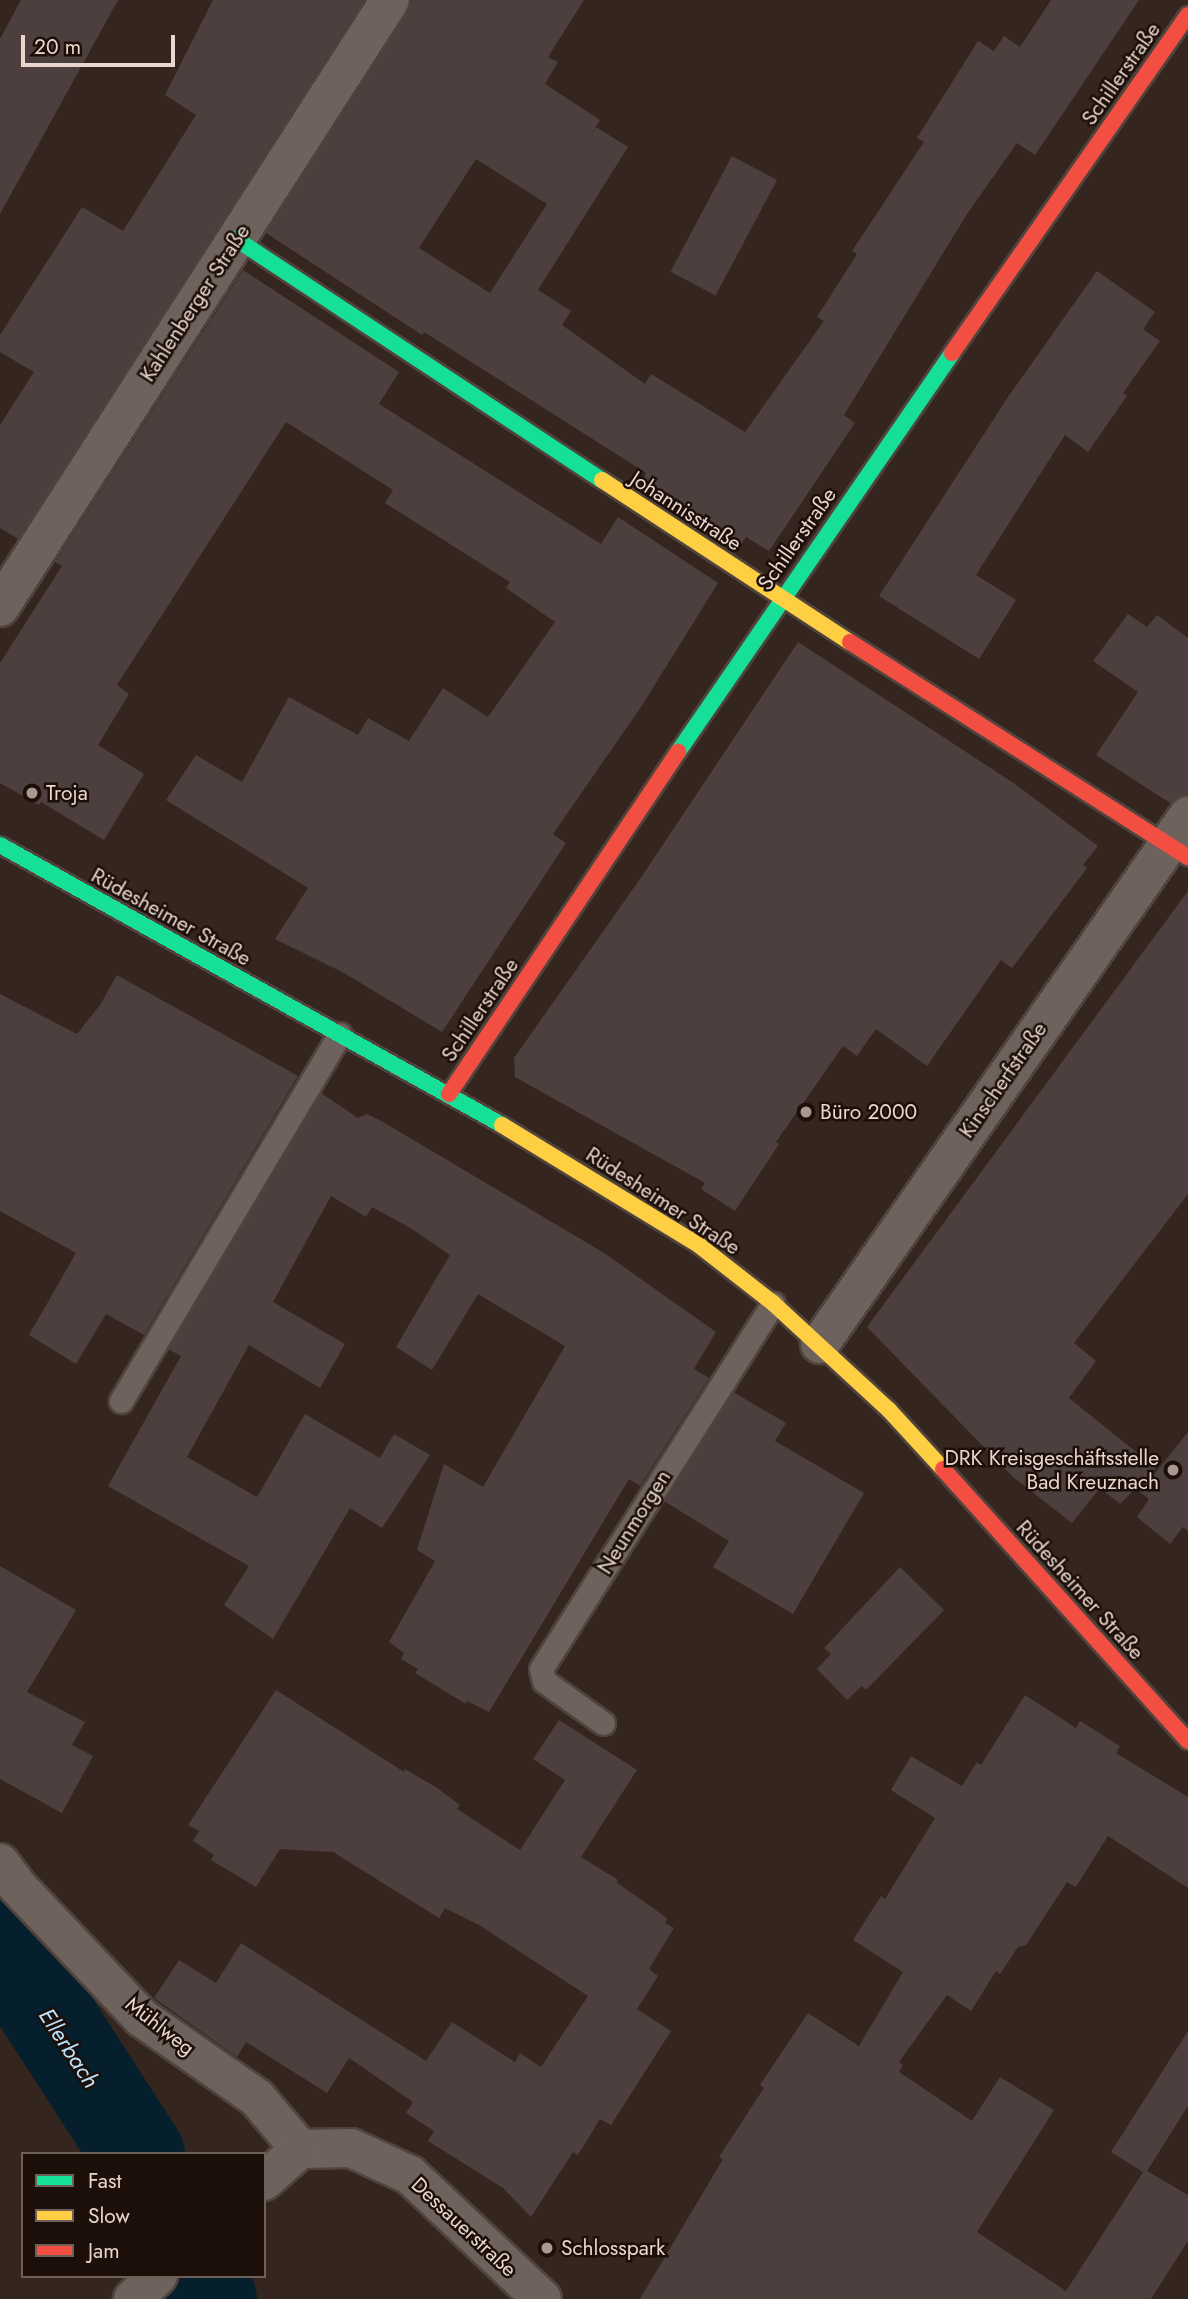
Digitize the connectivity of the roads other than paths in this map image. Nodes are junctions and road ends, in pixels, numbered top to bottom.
1 (390, 0) edge
2 (1188, 15) edge
3 (236, 239) junction
4 (781, 598) junction
5 (0, 607) edge
6 (1181, 839) edge
7 (0, 845) edge
8 (340, 1034) junction
9 (449, 1094) junction
10 (773, 1303) junction
11 (820, 1344) junction
12 (121, 1401) dead end
13 (603, 1723) dead end
14 (1188, 1741) edge
15 (0, 1863) edge
16 (300, 2149) junction
17 (266, 2179) edge
18 (156, 2278) edge
19 (133, 2299) edge
20 (542, 2299) edge

1 - 3 street, Kahlenberger Straße
2 - 4 street, Schillerstraße
3 - 4 street, Johannisstraße
3 - 5 street, Kahlenberger Straße
4 - 6 street, Johannisstraße
4 - 9 street, Schillerstraße
6 - 11 street, Kinscherfstraße
7 - 8 street, Rüdesheimer Straße
8 - 9 street, Rüdesheimer Straße
8 - 12 lane
9 - 10 street, Rüdesheimer Straße
10 - 11 street, Rüdesheimer Straße
10 - 13 lane, Neunmorgen
11 - 14 street, Rüdesheimer Straße
15 - 16 street, Mühlweg
16 - 17 street
16 - 20 street, Dessauerstraße
18 - 19 street

